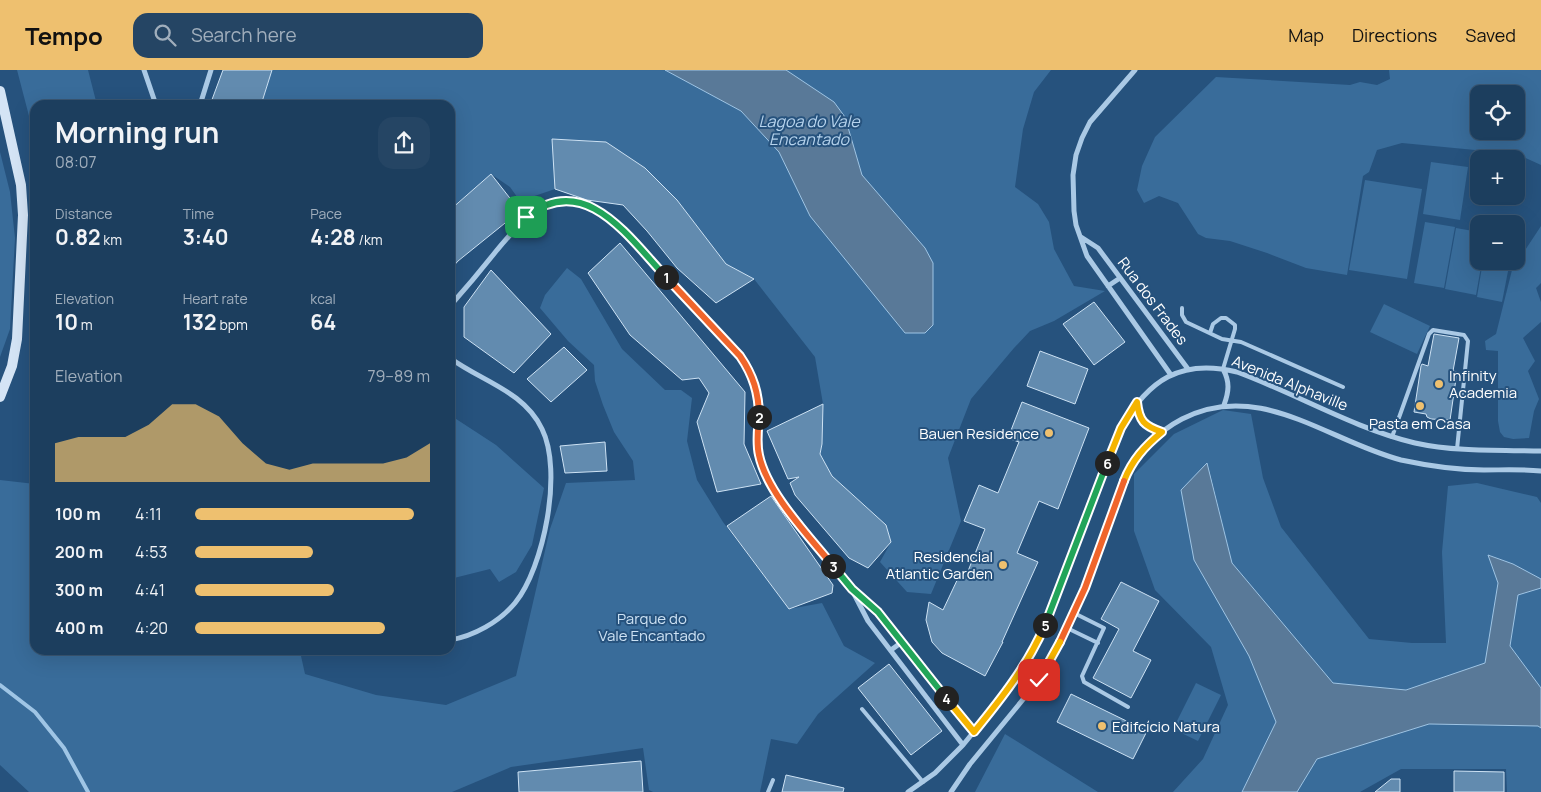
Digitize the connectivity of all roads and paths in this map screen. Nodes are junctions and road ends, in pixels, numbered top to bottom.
1 (144, 70) edge
2 (212, 70) edge
3 (1135, 70) edge
4 (0, 91) edge
5 (154, 100) edge
6 (202, 100) edge
7 (1081, 236) junction
8 (1120, 278) junction
9 (1108, 286) junction
10 (455, 300) edge
11 (1182, 308) dead end
12 (1210, 333) junction
13 (1231, 340) junction
14 (455, 361) edge
15 (1188, 369) junction
16 (1223, 369) junction
17 (1172, 375) junction
18 (1343, 387) dead end
19 (0, 397) edge
20 (1137, 402) junction
21 (1224, 405) junction
22 (1162, 432) junction
23 (1392, 436) junction
24 (1457, 449) junction
25 (1541, 451) edge
26 (1541, 471) edge
27 (852, 589) junction
28 (1074, 613) junction
29 (1067, 628) junction
30 (455, 638) edge
31 (902, 642) junction
32 (1098, 643) junction
33 (891, 650) junction
34 (1128, 707) dead end
35 (862, 709) dead end
36 (974, 732) junction
37 (964, 745) junction
38 (773, 780) dead end
39 (923, 782) junction
40 (768, 792) edge
41 (908, 792) edge
42 (952, 792) edge

1 - 5 street
2 - 6 street
3 - 7 street
4 - 19 main road
7 - 8 street, Rua dos Frades
7 - 9 street, Rua dos Frades
8 - 9 street
8 - 15 street, Rua dos Frades
9 - 17 street, Rua dos Frades
10 - 27 street
11 - 12 lane
12 - 13 lane
12 - 13 lane
13 - 16 lane
13 - 18 lane
14 - 30 street
15 - 16 street, Avenida Alphaville
15 - 17 street, Avenida Alphaville
16 - 21 street
16 - 23 street, Avenida Alphaville
17 - 20 street, Avenida Alphaville
20 - 22 street
20 - 36 street, Avenida Alphaville
21 - 22 street, Avenida Alphaville
21 - 26 street, Avenida Alphaville
22 - 28 street, Avenida Alphaville
23 - 24 street, Avenida Alphaville
23 - 24 lane
24 - 25 street, Avenida Alphaville
27 - 31 street
27 - 33 street
28 - 29 street, Avenida Alphaville
28 - 32 lane
29 - 32 lane
29 - 42 street, Avenida Alphaville
31 - 33 street
31 - 36 street
32 - 34 lane
33 - 37 street
35 - 39 lane
36 - 37 street, Avenida Alphaville
37 - 39 street, Avenida Alphaville
38 - 40 lane
39 - 41 street, Avenida Alphaville

